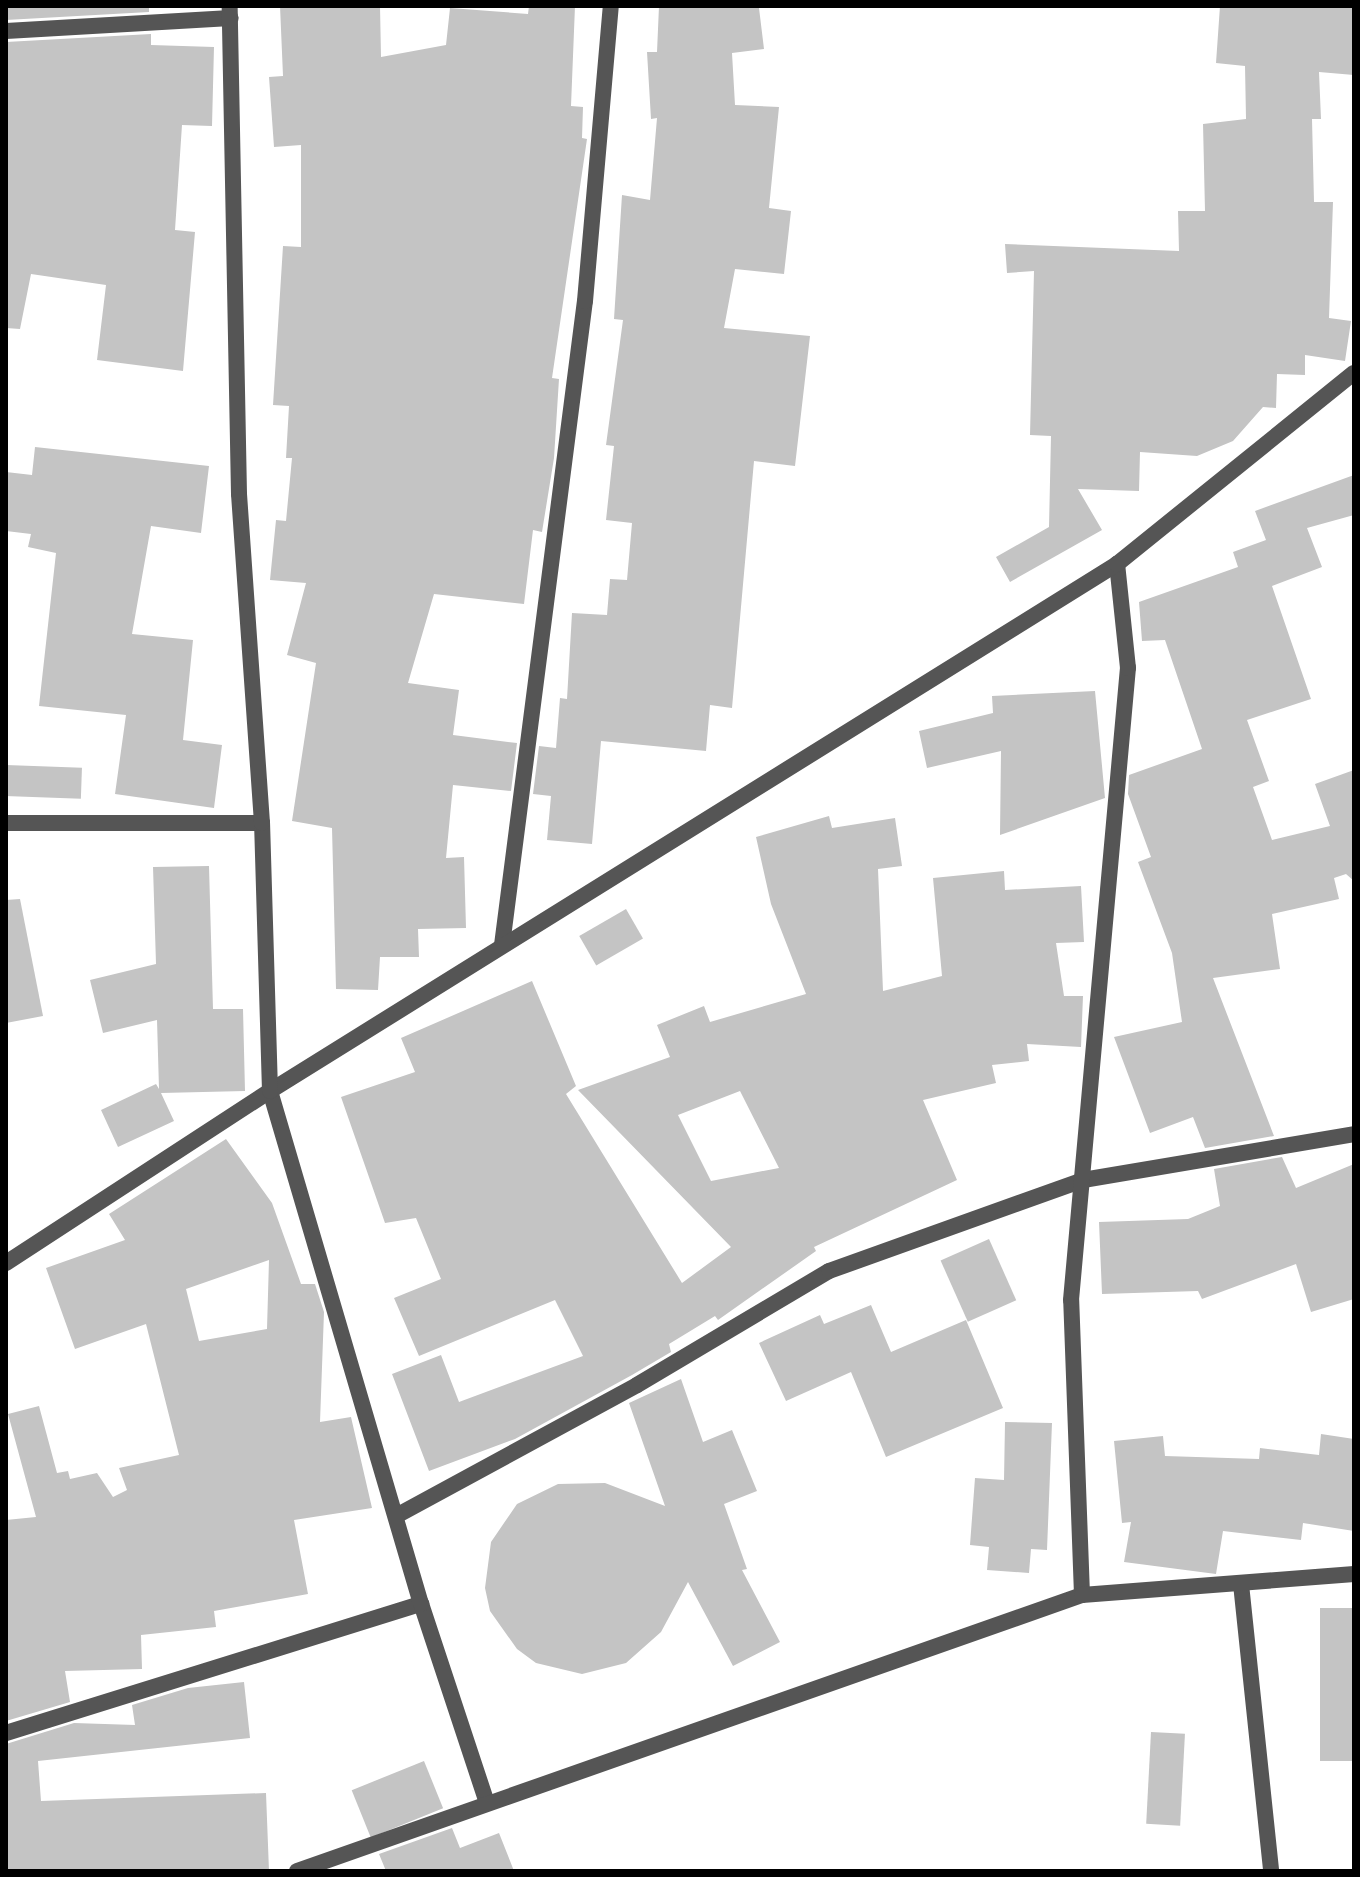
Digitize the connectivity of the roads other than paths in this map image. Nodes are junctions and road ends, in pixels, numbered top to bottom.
1 (611, 6) edge
2 (231, 12) edge
3 (6, 31) edge
4 (1354, 373) edge
5 (1117, 564) junction
6 (6, 823) edge
7 (262, 823) junction
8 (502, 945) junction
9 (270, 1091) junction
10 (1354, 1134) edge
11 (1083, 1180) junction
12 (6, 1263) edge
13 (396, 1516) junction
14 (1354, 1574) edge
15 (1241, 1584) junction
16 (1082, 1595) junction
17 (421, 1604) junction
18 (6, 1733) edge
19 (486, 1800) junction
20 (297, 1871) edge
21 (1271, 1871) edge

1 - 8 street
2 - 3 street
2 - 7 street
4 - 5 street
5 - 8 street
5 - 11 street
6 - 7 street
7 - 9 street
8 - 9 street
9 - 12 street
9 - 13 street
10 - 11 street
11 - 13 street
11 - 16 street
13 - 17 street
14 - 15 street
15 - 16 street
15 - 21 street
16 - 19 street
17 - 18 street
17 - 19 street
19 - 20 street

